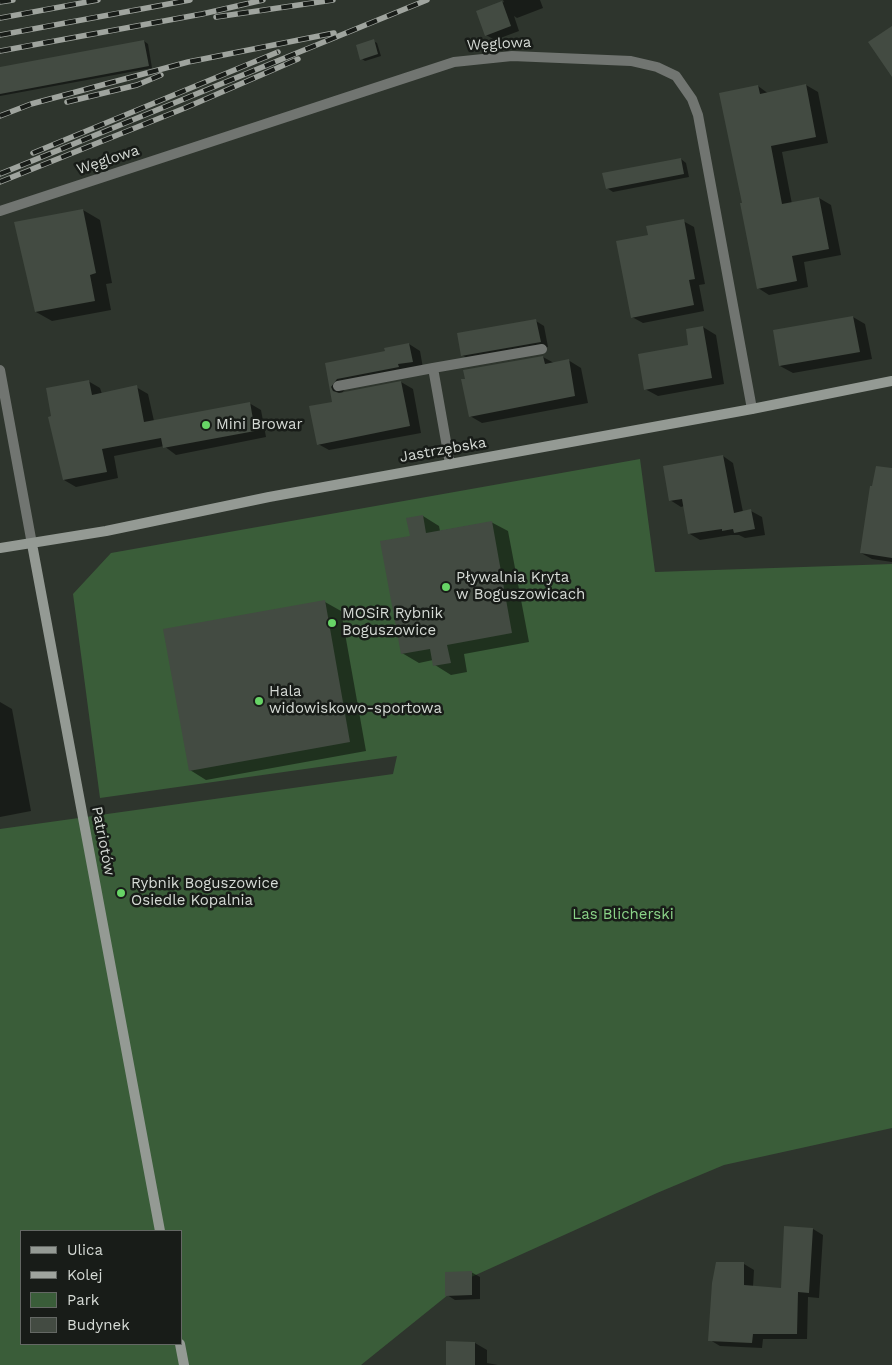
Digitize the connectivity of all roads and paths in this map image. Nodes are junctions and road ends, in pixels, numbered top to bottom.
1 (0, 211) edge
2 (542, 349) dead end
3 (433, 368) junction
4 (0, 370) edge
5 (892, 381) edge
6 (338, 386) dead end
7 (752, 410) junction
8 (450, 464) junction
9 (32, 544) junction
10 (0, 548) edge
11 (160, 1230) edge
12 (180, 1345) edge
13 (184, 1365) edge

1 - 7 street, Węglowa
2 - 3 street
3 - 6 street
3 - 8 street
4 - 9 street
5 - 7 street, Jastrzębska
7 - 8 street, Jastrzębska
8 - 9 street, Jastrzębska
9 - 10 street, Jastrzębska
9 - 11 street, Patriotów
12 - 13 street

